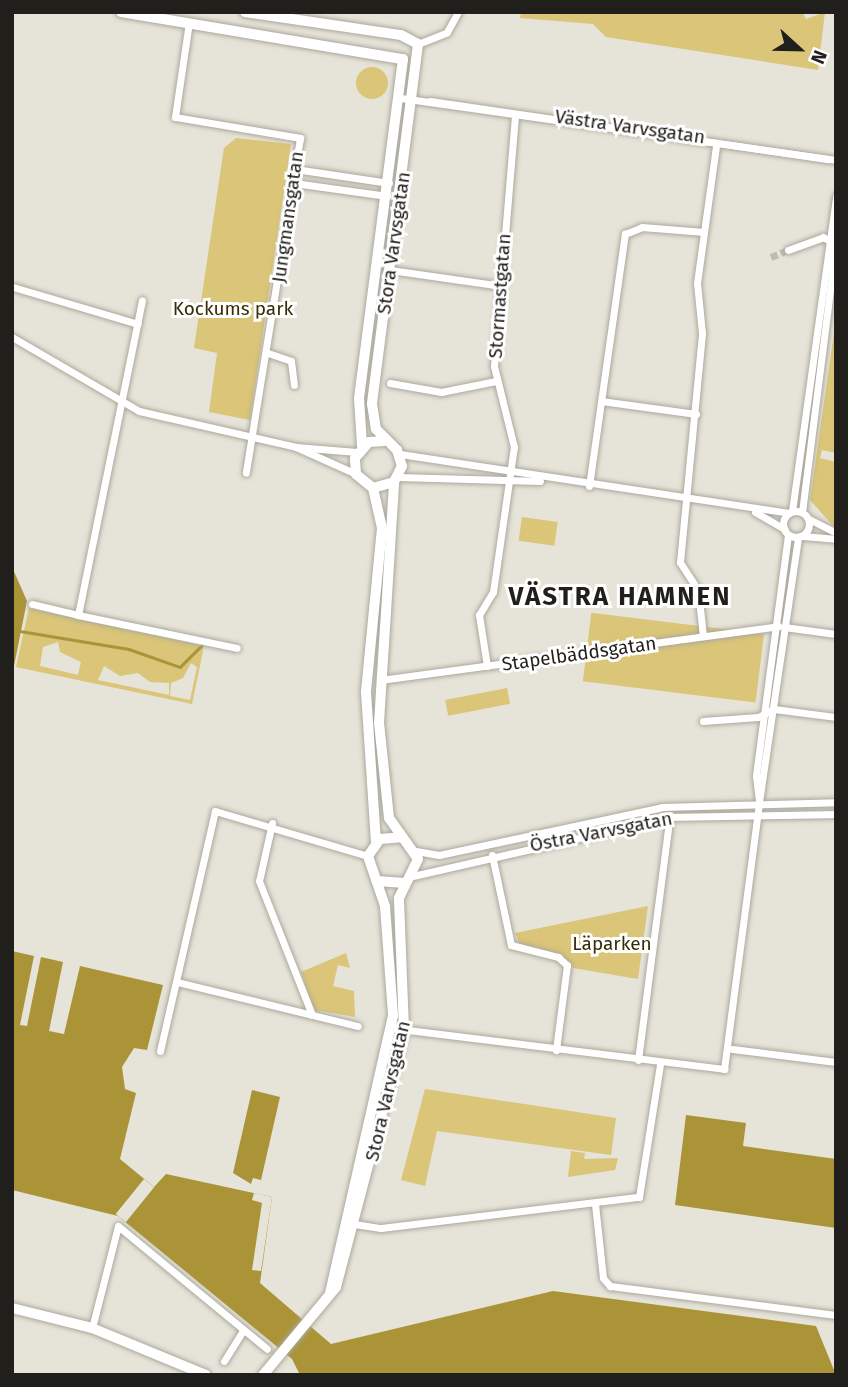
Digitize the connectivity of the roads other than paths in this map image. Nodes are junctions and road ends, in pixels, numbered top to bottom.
1 (121, 12) edge
2 (245, 12) edge
3 (457, 12) edge
4 (189, 22) junction
5 (418, 44) junction
6 (401, 98) junction
7 (415, 99) junction
8 (430, 101) junction
9 (515, 117) junction
10 (716, 146) junction
11 (832, 160) edge
12 (295, 169) junction
13 (293, 183) junction
14 (389, 183) junction
15 (387, 196) junction
16 (836, 196) edge
17 (704, 232) junction
18 (833, 243) edge
19 (788, 250) tunnel mouth
20 (390, 270) junction
21 (502, 286) junction
22 (13, 287) edge
23 (142, 300) dead end
24 (138, 324) junction
25 (12, 337) edge
26 (268, 353) junction
27 (496, 381) junction
28 (390, 383) dead end
29 (293, 386) dead end
30 (601, 401) junction
31 (124, 404) junction
32 (696, 414) junction
33 (254, 436) junction
34 (384, 441) junction
35 (296, 447) junction
36 (360, 449) junction
37 (400, 454) junction
38 (246, 474) dead end
39 (356, 474) junction
40 (511, 474) junction
41 (396, 480) junction
42 (547, 480) junction
43 (509, 483) junction
44 (589, 486) junction
45 (373, 488) junction
46 (687, 500) junction
47 (745, 508) junction
48 (790, 512) junction
49 (805, 515) junction
50 (786, 533) junction
51 (801, 536) junction
52 (836, 536) edge
53 (32, 604) dead end
54 (78, 615) junction
55 (781, 627) junction
56 (836, 634) edge
57 (703, 636) junction
58 (237, 649) dead end
59 (486, 666) junction
60 (380, 680) junction
61 (774, 709) junction
62 (765, 715) junction
63 (836, 717) edge
64 (703, 721) dead end
65 (759, 802) junction
66 (836, 802) edge
67 (668, 806) junction
68 (836, 814) edge
69 (757, 815) junction
70 (670, 817) junction
71 (272, 823) junction
72 (401, 837) junction
73 (376, 842) junction
74 (416, 851) junction
75 (492, 855) junction
76 (368, 856) junction
77 (409, 879) junction
78 (377, 881) junction
79 (177, 982) junction
80 (312, 1015) junction
81 (358, 1026) dead end
82 (391, 1028) junction
83 (404, 1030) junction
84 (732, 1049) junction
85 (556, 1050) junction
86 (160, 1051) dead end
87 (638, 1060) junction
88 (836, 1062) edge
89 (660, 1064) junction
90 (596, 1204) junction
91 (344, 1222) junction
92 (357, 1226) junction
93 (330, 1293) junction
94 (12, 1308) edge
95 (836, 1315) edge
96 (92, 1328) junction
97 (243, 1330) junction
98 (267, 1349) dead end
99 (224, 1361) dead end
100 (206, 1375) edge
101 (263, 1375) edge

1 - 4 street
2 - 5 street
3 - 5 street
4 - 6 street, Stora Varvsgatan
4 - 12 street, Jungmansgatan
5 - 7 street, Stora Varvsgatan
6 - 7 street, Västra Varvsgatan
6 - 14 street, Stora Varvsgatan
7 - 8 street, Västra Varvsgatan
7 - 20 street, Stora Varvsgatan
8 - 9 street, Västra Varvsgatan
8 - 11 street, Västra Varvsgatan
9 - 10 street, Västra Varvsgatan
9 - 21 street, Stormastgatan
10 - 11 street, Västra Varvsgatan
10 - 17 street
12 - 13 street, Jungmansgatan
12 - 14 street
13 - 15 street
13 - 26 street, Jungmansgatan
14 - 15 street, Stora Varvsgatan
15 - 36 street, Stora Varvsgatan
16 - 18 street
17 - 30 street
17 - 32 street
18 - 19 street
18 - 48 street
18 - 49 street
20 - 21 street
20 - 34 street, Stora Varvsgatan
21 - 27 street, Stormastgatan
22 - 24 street
23 - 24 street
24 - 31 street
25 - 31 street
26 - 29 street
26 - 33 street, Jungmansgatan
27 - 28 street
27 - 40 street, Stormastgatan
30 - 32 street
30 - 44 street
31 - 33 street
31 - 54 street
32 - 46 street
33 - 35 street
33 - 38 street, Jungmansgatan
34 - 36 street
34 - 37 street
35 - 36 street
35 - 39 street
36 - 39 street, Stora Varvsgatan
37 - 40 street
37 - 41 street
39 - 45 street
40 - 42 street
40 - 43 street, Stormastgatan
41 - 43 street
41 - 45 street
41 - 60 street
42 - 43 street
42 - 44 street
43 - 59 street, Stormastgatan
44 - 46 street
45 - 73 street
46 - 47 street
46 - 57 street
47 - 48 street
47 - 50 street
48 - 49 street
48 - 50 street
49 - 51 street
49 - 52 street
50 - 51 street
50 - 55 street
51 - 52 street
51 - 55 street
53 - 54 street
54 - 58 street
55 - 56 street, Stapelbäddsgatan
55 - 57 street, Stapelbäddsgatan
55 - 61 street
55 - 62 street
57 - 59 street, Stapelbäddsgatan
59 - 60 street, Stapelbäddsgatan
60 - 72 street
61 - 62 street
61 - 63 street
61 - 65 street
62 - 64 street
62 - 65 street
65 - 66 street, Östra Varvsgatan
65 - 67 street, Östra Varvsgatan
65 - 69 street
67 - 70 street
67 - 74 street, Östra Varvsgatan
68 - 69 street, Östra Varvsgatan
69 - 70 street, Östra Varvsgatan
69 - 84 street
70 - 75 street, Östra Varvsgatan
70 - 87 street
71 - 76 street
71 - 79 street
71 - 80 street
72 - 73 street
72 - 74 street
73 - 76 street
74 - 77 street, Stora Varvsgatan
75 - 77 street, Östra Varvsgatan
75 - 85 street
76 - 78 street, Stora Varvsgatan
77 - 78 street
77 - 83 street, Stora Varvsgatan
78 - 82 street, Stora Varvsgatan
79 - 80 street
79 - 86 street
80 - 81 street
82 - 83 street
82 - 91 street, Stora Varvsgatan
83 - 85 street
83 - 92 street, Stora Varvsgatan
84 - 88 street
84 - 89 street
85 - 87 street
87 - 89 street
89 - 90 street
90 - 92 street
90 - 95 street
91 - 92 street
91 - 93 street, Stora Varvsgatan
92 - 93 street, Stora Varvsgatan
93 - 101 street, Stora Varvsgatan
94 - 96 street
96 - 97 street
96 - 100 street
97 - 98 street
97 - 99 street

